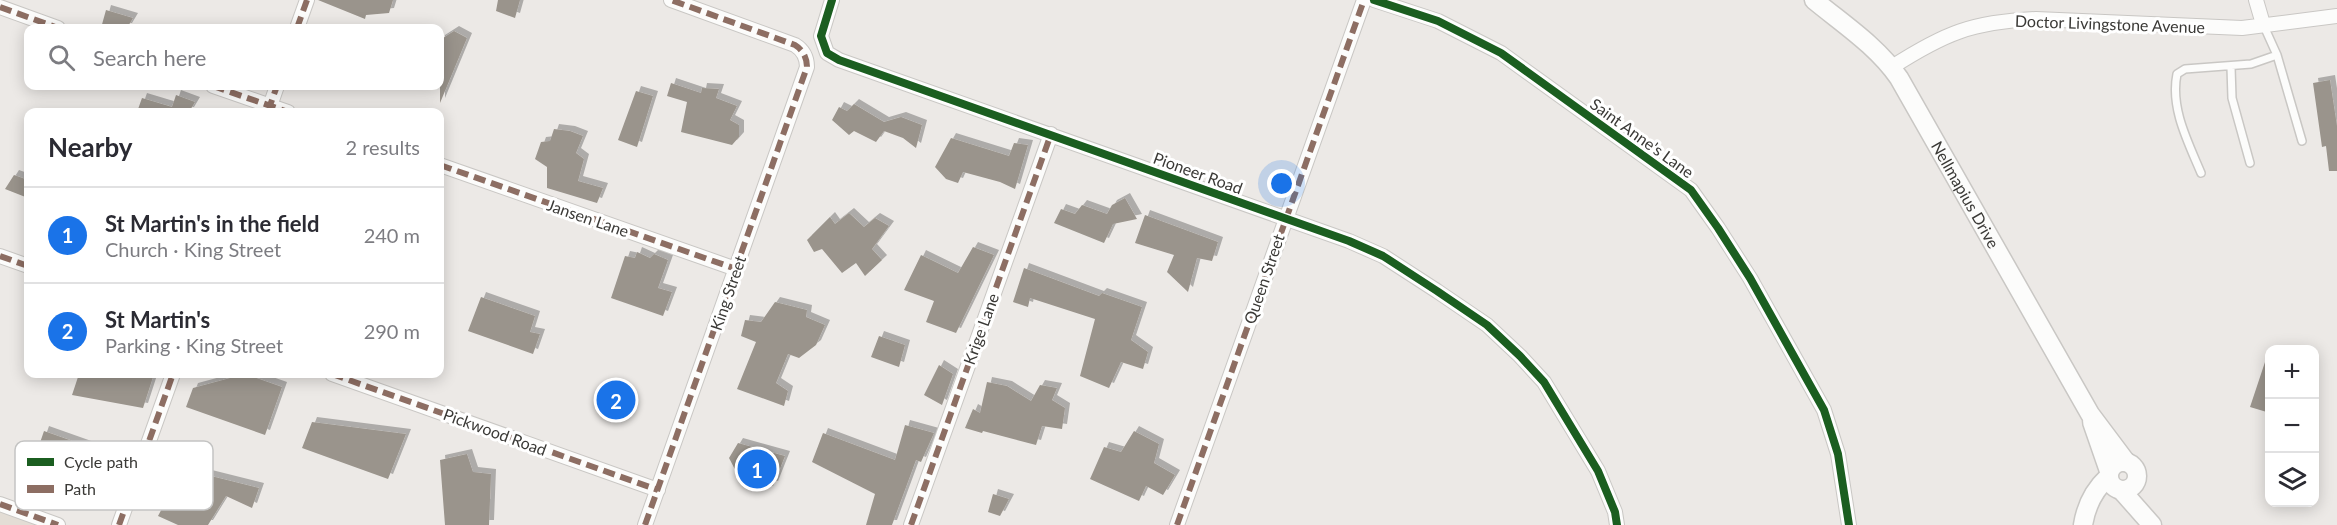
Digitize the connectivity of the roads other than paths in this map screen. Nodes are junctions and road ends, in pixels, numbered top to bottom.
1 (307, 0) edge
2 (671, 0) edge
3 (832, 0) edge
4 (1364, 0) edge
5 (1374, 0) edge
6 (1814, 0) edge
7 (2256, 0) edge
8 (0, 7) edge
9 (2337, 16) edge
10 (47, 24) edge
11 (298, 24) edge
12 (2263, 24) junction
13 (2277, 55) junction
14 (1892, 67) junction
15 (2230, 67) junction
16 (222, 90) edge
17 (276, 90) edge
18 (264, 108) edge
19 (270, 108) edge
20 (1051, 134) junction
21 (2302, 141) dead end
22 (2250, 163) dead end
23 (444, 166) edge
24 (2200, 173) dead end
25 (1285, 219) junction
26 (0, 256) edge
27 (24, 265) edge
28 (736, 269) junction
29 (172, 378) edge
30 (343, 378) edge
31 (2090, 414) junction
32 (149, 441) edge
33 (2118, 483) junction
34 (658, 490) junction
35 (0, 504) edge
36 (15, 509) edge
37 (17, 510) edge
38 (124, 510) edge
39 (2084, 521) edge
40 (58, 525) edge
41 (119, 525) edge
42 (645, 525) edge
43 (911, 525) edge
44 (1177, 525) edge
45 (1617, 525) edge
46 (1849, 525) edge
47 (2152, 525) edge

1 - 11 street
2 - 28 street, King Street
3 - 20 street, Pioneer Road
4 - 25 street, Queen Street
5 - 46 street, Saint Anne's Lane
6 - 14 main road, Nellmapius Drive
7 - 12 street
8 - 10 street
9 - 12 street, Doctor Livingstone Avenue
12 - 13 lane
12 - 14 street, Doctor Livingstone Avenue
13 - 15 lane
13 - 21 lane
14 - 31 main road, Nellmapius Drive
15 - 22 lane
15 - 24 lane
16 - 18 street
17 - 19 street
20 - 25 street, Pioneer Road
20 - 43 street, Krige Lane
23 - 28 street, Jansen Lane
25 - 44 street, Queen Street
25 - 45 street, Pioneer Road
26 - 27 street
28 - 34 street, King Street
29 - 32 street
30 - 34 street, Pickwood Road
31 - 33 main road, Nellmapius Drive
31 - 33 main road, Nellmapius Drive
33 - 39 main road
33 - 47 main road, Nellmapius Drive
34 - 42 street, King Street
35 - 36 street
37 - 40 street
38 - 41 street

